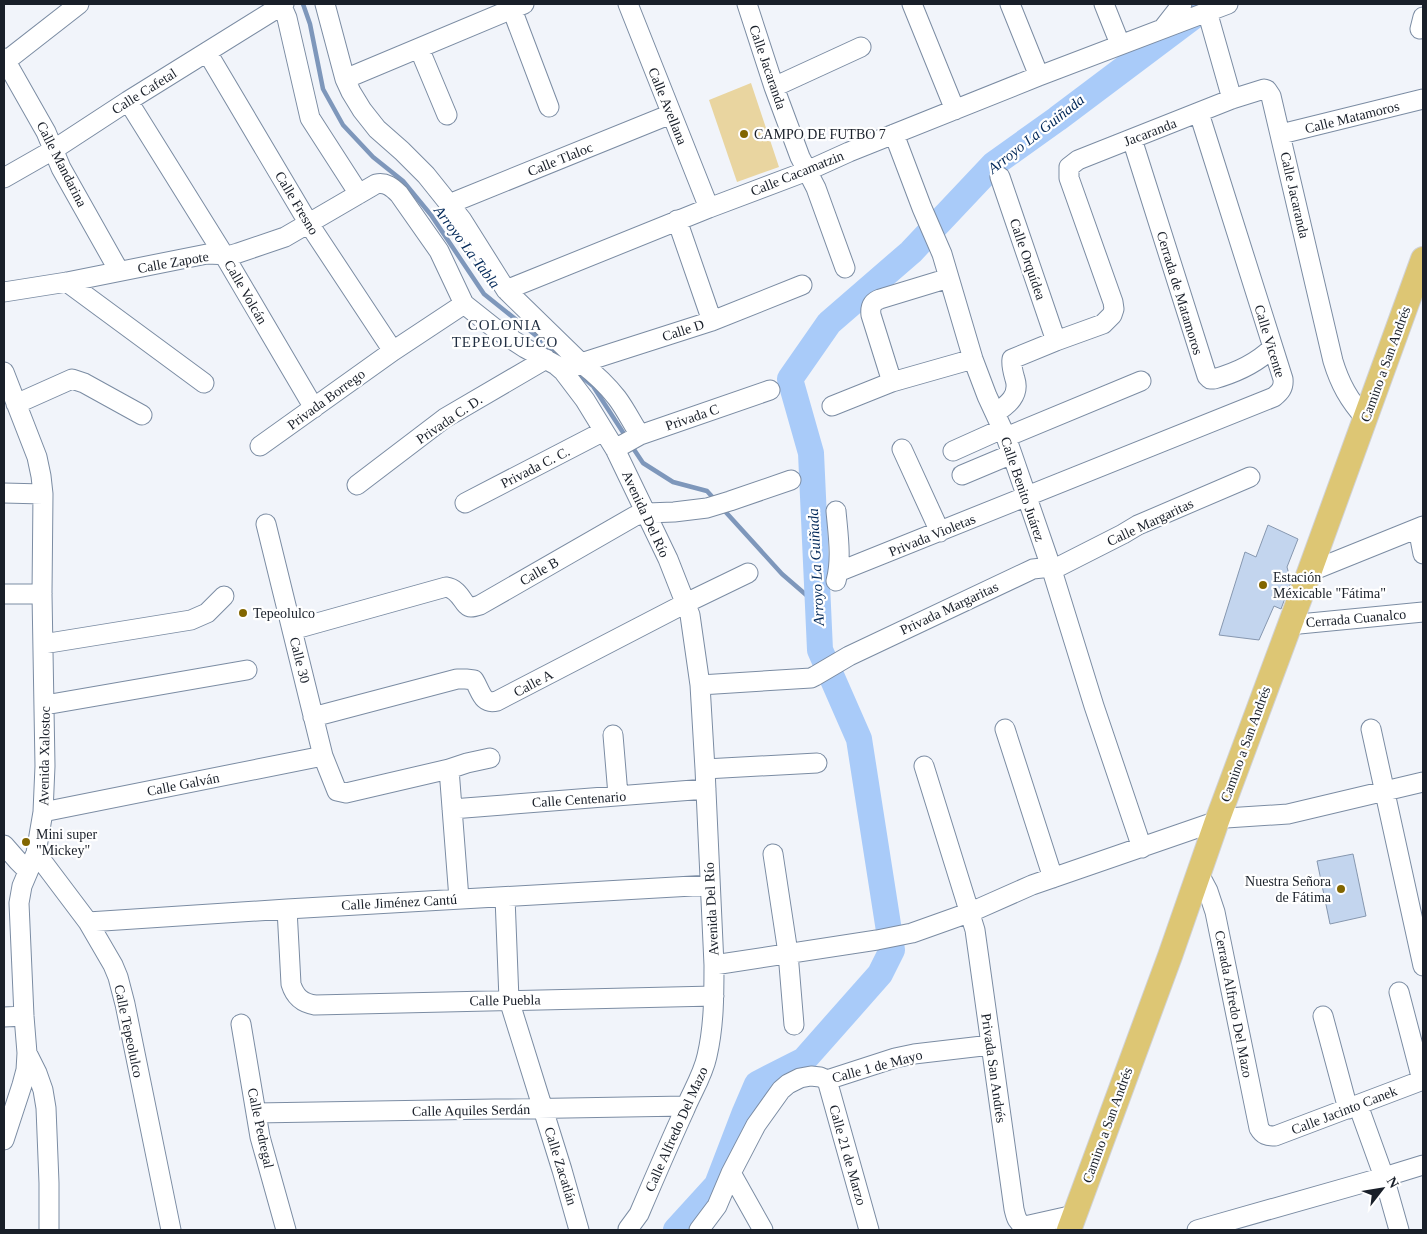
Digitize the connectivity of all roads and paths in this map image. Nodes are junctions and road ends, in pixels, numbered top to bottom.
1 (79, 4) edge
2 (282, 4) edge
3 (325, 4) edge
4 (628, 4) edge
5 (746, 4) edge
6 (912, 4) edge
7 (1010, 4) edge
8 (1104, 4) edge
9 (1182, 4) edge
10 (1228, 4) edge
11 (515, 5) edge
12 (1205, 12) junction
13 (1167, 26) junction
14 (1120, 44) junction
15 (861, 47) dead end
16 (419, 48) junction
17 (207, 52) junction
18 (5, 59) edge
19 (1039, 76) junction
20 (345, 79) junction
21 (774, 87) junction
22 (1232, 99) junction
23 (1423, 99) edge
24 (128, 101) junction
25 (549, 107) dead end
26 (955, 110) junction
27 (1199, 112) junction
28 (671, 114) junction
29 (447, 115) dead end
30 (894, 134) junction
31 (1281, 134) junction
32 (1132, 139) junction
33 (53, 150) junction
34 (807, 171) junction
35 (1000, 177) dead end
36 (4, 178) edge
37 (359, 194) junction
38 (449, 204) junction
39 (709, 208) junction
40 (677, 220) junction
41 (309, 224) junction
42 (224, 255) junction
43 (1423, 259) edge
44 (846, 268) dead end
45 (119, 271) junction
46 (949, 278) junction
47 (67, 282) junction
48 (802, 285) dead end
49 (506, 290) junction
50 (4, 292) edge
51 (464, 304) junction
52 (712, 321) junction
53 (1056, 341) junction
54 (1272, 348) junction
55 (393, 351) junction
56 (546, 359) junction
57 (973, 359) junction
58 (572, 367) junction
59 (4, 372) edge
60 (1141, 381) dead end
61 (892, 382) junction
62 (204, 383) dead end
63 (770, 390) dead end
64 (16, 404) junction
65 (832, 406) dead end
66 (314, 408) junction
67 (142, 415) dead end
68 (1365, 418) junction
69 (604, 431) junction
70 (1004, 433) junction
71 (629, 441) junction
72 (260, 446) dead end
73 (902, 449) dead end
74 (953, 451) dead end
75 (962, 475) dead end
76 (1250, 477) dead end
77 (791, 480) dead end
78 (357, 485) dead end
79 (4, 492) edge
80 (43, 494) junction
81 (1026, 497) junction
82 (465, 503) dead end
83 (836, 511) dead end
84 (647, 513) junction
85 (266, 524) dead end
86 (1420, 527) edge
87 (940, 532) junction
88 (1423, 554) edge
89 (1051, 567) junction
90 (1308, 572) junction
91 (748, 573) dead end
92 (4, 594) edge
93 (42, 594) junction
94 (224, 596) dead end
95 (686, 603) junction
96 (1423, 612) edge
97 (1289, 625) junction
98 (292, 630) junction
99 (43, 644) junction
100 (247, 670) dead end
101 (700, 685) junction
102 (45, 705) junction
103 (313, 716) junction
104 (1005, 729) dead end
105 (1371, 729) dead end
106 (613, 735) dead end
107 (324, 756) junction
108 (490, 758) dead end
109 (816, 763) dead end
110 (924, 766) dead end
111 (449, 769) junction
112 (705, 769) junction
113 (1423, 782) edge
114 (706, 789) junction
115 (1384, 792) junction
116 (618, 795) junction
117 (452, 808) junction
118 (43, 812) junction
119 (1217, 821) junction
120 (4, 845) edge
121 (1142, 848) junction
122 (36, 853) junction
123 (774, 854) dead end
124 (17, 867) edge
125 (1199, 874) junction
126 (1053, 878) junction
127 (710, 885) junction
128 (505, 897) junction
129 (459, 899) junction
130 (288, 909) junction
131 (971, 912) junction
132 (88, 922) junction
133 (12, 929) edge
134 (788, 954) junction
135 (714, 964) junction
136 (1423, 966) edge
137 (1399, 992) dead end
138 (714, 996) junction
139 (510, 1000) junction
140 (24, 1016) junction
141 (1324, 1016) dead end
142 (4, 1017) edge
143 (241, 1024) dead end
144 (794, 1025) dead end
145 (991, 1045) junction
146 (27, 1054) junction
147 (827, 1080) junction
148 (1422, 1080) edge
149 (10, 1103) edge
150 (686, 1106) junction
151 (1353, 1107) junction
152 (543, 1108) junction
153 (256, 1113) junction
154 (1265, 1135) joint
155 (4, 1140) edge
156 (1423, 1165) edge
157 (731, 1173) junction
158 (1384, 1177) junction
159 (1072, 1223) edge
160 (49, 1230) edge
161 (171, 1230) edge
162 (286, 1230) edge
163 (579, 1230) edge
164 (628, 1230) edge
165 (700, 1230) edge
166 (763, 1230) edge
167 (869, 1230) edge
168 (1197, 1230) edge
169 (1399, 1230) edge

1 - 18 street
2 - 17 street, Calle Cafetal
2 - 37 street
3 - 20 street
4 - 28 street, Calle Avellana
5 - 21 street, Calle Jacaranda
6 - 26 street
7 - 19 street
8 - 14 street
9 - 13 street
10 - 12 street, Calle Cacamatzin
11 - 16 street
11 - 25 street
12 - 13 street, Calle Cacamatzin
12 - 22 street
13 - 14 street, Calle Cacamatzin
14 - 19 street, Calle Cacamatzin
15 - 21 street
16 - 20 street
16 - 29 street
17 - 24 street, Calle Cafetal
17 - 41 street, Calle Fresno
18 - 33 street, Calle Mandarina
19 - 26 street, Calle Cacamatzin
20 - 38 street
21 - 34 street, Calle Jacaranda
22 - 27 street, Jacaranda
22 - 31 street, Calle Jacaranda
23 - 31 street, Calle Matamoros
24 - 33 street, Calle Cafetal
24 - 42 street, Calle Volcán
26 - 30 street, Calle Cacamatzin
27 - 32 street, Jacaranda
27 - 54 street, Calle Vicente
28 - 38 street, Calle Tlaloc
28 - 39 street, Calle Avellana
30 - 34 street, Calle Cacamatzin
30 - 46 street, Calle Benito Juárez
31 - 68 street, Calle Jacaranda
32 - 53 street, Jacaranda
32 - 54 street, Cerrada de Matamoros
33 - 36 street, Calle Cafetal
33 - 45 street, Calle Mandarina
34 - 39 street, Calle Cacamatzin
34 - 44 street, Calle Jacaranda
35 - 53 street, Calle Orquídea
37 - 41 street, Calle Zapote
37 - 51 street, Avenida Del Río
38 - 49 street
39 - 40 street, Calle Cacamatzin
40 - 49 street, Calle Cacamatzin
40 - 52 street
41 - 42 street, Calle Zapote
41 - 55 street, Calle Fresno
42 - 45 street, Calle Zapote
42 - 66 street, Calle Volcán
43 - 68 main road, Camino a San Andrés
45 - 47 street, Calle Zapote
46 - 57 street, Calle Benito Juárez
46 - 61 street
47 - 50 street, Calle Zapote
47 - 62 street
48 - 52 street, Calle D
49 - 58 street
51 - 55 street, Privada Borrego
51 - 56 street, Avenida Del Río
52 - 58 street, Calle D
53 - 70 street
54 - 81 street, Calle Vicente
55 - 66 street, Privada Borrego
56 - 58 street, Avenida Del Río
56 - 78 street, Privada C. D.
57 - 61 street
57 - 70 street, Calle Benito Juárez
58 - 69 street, Avenida Del Río
58 - 71 street
59 - 64 street, Avenida Xalostoc
60 - 70 street
61 - 65 street
63 - 71 street, Privada C
64 - 67 street
64 - 80 street, Avenida Xalostoc
66 - 72 street, Privada Borrego
68 - 90 main road, Camino a San Andrés
69 - 71 street, Avenida Del Río
69 - 82 street, Privada C. C.
70 - 74 street
70 - 75 street
70 - 81 street, Calle Benito Juárez
71 - 84 street, Avenida Del Río
73 - 87 street
76 - 89 street, Calle Margaritas
77 - 84 street, Calle B
79 - 80 street
80 - 93 street, Avenida Xalostoc
81 - 87 street, Privada Violetas
81 - 89 street, Calle Benito Juárez
83 - 87 street, Privada Violetas
84 - 95 street, Avenida Del Río
84 - 98 street, Calle B
85 - 98 street, Calle 30
86 - 88 street
86 - 90 street
89 - 101 street, Privada Margaritas
89 - 121 street, Calle Benito Juárez
90 - 97 main road, Camino a San Andrés
91 - 95 street, Calle A
92 - 93 street
93 - 99 street, Avenida Xalostoc
94 - 99 street
95 - 101 street, Avenida Del Río
95 - 103 street, Calle A
96 - 97 street, Cerrada Cuanalco
97 - 119 main road, Camino a San Andrés
98 - 103 street, Calle 30
99 - 102 street, Avenida Xalostoc
100 - 102 street
101 - 112 street, Avenida Del Río
102 - 118 street, Avenida Xalostoc
103 - 107 street, Calle 30
104 - 126 street
105 - 115 street
106 - 116 street
107 - 111 street, Calle 30
107 - 118 street, Calle Galván
108 - 111 street
109 - 112 street
110 - 131 street, Privada San Andrés
111 - 117 street
112 - 114 street, Avenida Del Río
113 - 115 street
114 - 116 street, Calle Centenario
114 - 127 street, Avenida Del Río
115 - 119 street
115 - 136 street
116 - 117 street, Calle Centenario
117 - 129 street
118 - 122 street, Avenida Xalostoc
119 - 121 street
119 - 125 main road, Camino a San Andrés
120 - 124 street
121 - 126 street
122 - 124 street, Avenida Xalostoc
122 - 132 street, Calle Tepeolulco
123 - 134 street
124 - 133 street, Avenida Xalostoc
125 - 154 street, Cerrada Alfredo Del Mazo
125 - 159 main road, Camino a San Andrés
126 - 131 street
127 - 128 street, Calle Jiménez Cantú
127 - 135 street, Avenida Del Río
128 - 129 street, Calle Jiménez Cantú
128 - 139 street, Calle Zacatlán
129 - 130 street, Calle Jiménez Cantú
130 - 132 street, Calle Jiménez Cantú
130 - 139 street, Calle Puebla
131 - 134 street
131 - 145 street, Privada San Andrés
132 - 161 street, Calle Tepeolulco
133 - 140 street, Avenida Xalostoc
134 - 135 street
134 - 144 street
135 - 138 street, Calle Alfredo Del Mazo
137 - 148 street
138 - 139 street, Calle Puebla
138 - 150 street, Calle Alfredo Del Mazo
139 - 152 street, Calle Zacatlán
140 - 142 street
140 - 146 street, Avenida Xalostoc
141 - 151 street
143 - 153 street, Calle Pedregal
145 - 147 street, Calle 1 de Mayo
145 - 159 street, Privada San Andrés
146 - 149 street, Avenida Xalostoc
146 - 160 street
147 - 157 street, Calle 1 de Mayo
147 - 167 street, Calle 21 de Marzo
148 - 151 street, Calle Jacinto Canek
149 - 155 street, Avenida Xalostoc
150 - 152 street, Calle Aquiles Serdán
150 - 164 street, Calle Alfredo Del Mazo
151 - 154 street, Calle Jacinto Canek
151 - 158 street
152 - 153 street, Calle Aquiles Serdán
152 - 163 street, Calle Zacatlán
153 - 162 street, Calle Pedregal
156 - 158 street
157 - 165 street, Calle 1 de Mayo
157 - 166 street
158 - 168 street
158 - 169 street

